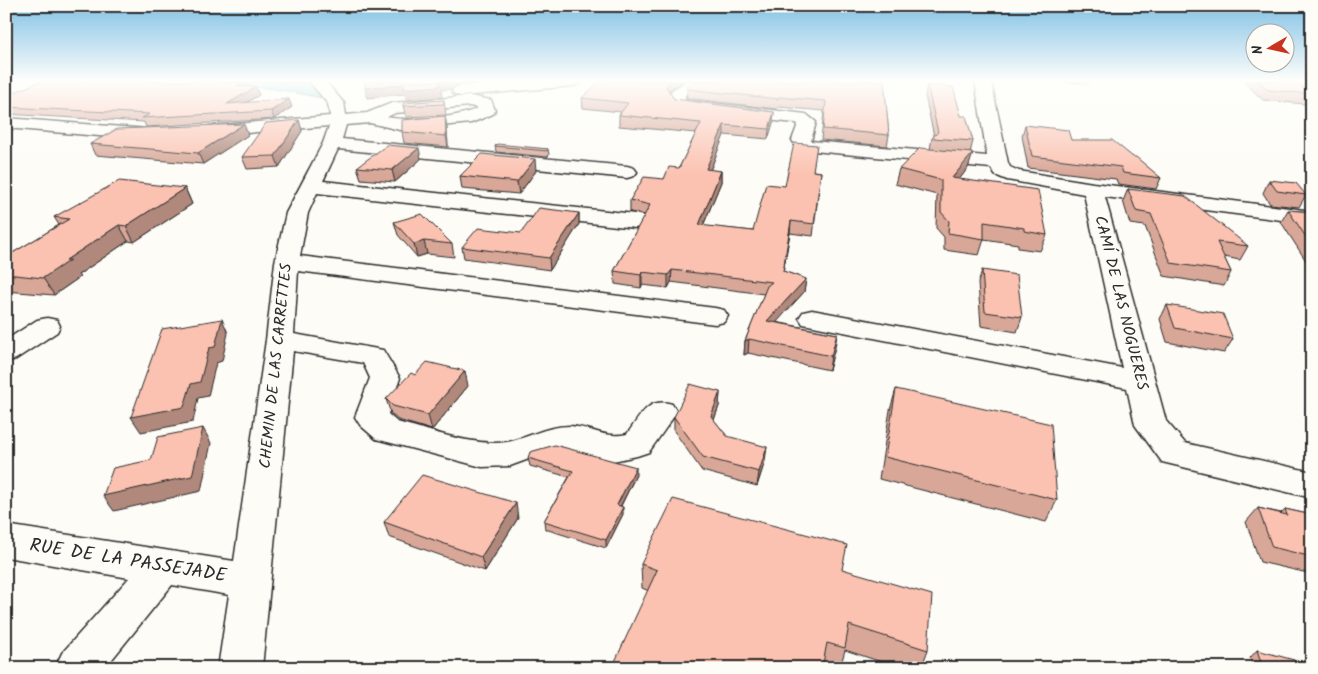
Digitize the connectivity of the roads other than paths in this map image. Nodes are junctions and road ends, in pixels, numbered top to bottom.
1 (337, 112) edge
2 (382, 112) edge
3 (483, 112) edge
4 (742, 112) edge
5 (989, 112) edge
6 (340, 117) junction
7 (370, 118) junction
8 (6, 123) edge
9 (193, 132) edge
10 (163, 133) edge
11 (998, 163) junction
12 (627, 172) dead end
13 (310, 186) junction
14 (1093, 189) junction
15 (1312, 218) edge
16 (635, 221) dead end
17 (287, 262) junction
18 (715, 316) dead end
19 (812, 318) dead end
20 (47, 326) dead end
21 (280, 340) junction
22 (6, 353) edge
23 (1140, 381) junction
24 (661, 412) dead end
25 (1312, 486) edge
26 (6, 541) edge
27 (163, 566) junction
28 (251, 581) junction
29 (77, 668) edge
30 (240, 668) edge

1 - 6 street
2 - 7 street
3 - 7 street
4 - 11 street
5 - 11 street
6 - 7 street
6 - 9 street
6 - 12 street
6 - 13 street, CHEMIN DE LAS CARRETTES
8 - 10 street
11 - 14 street
13 - 16 street
13 - 17 street, CHEMIN DE LAS CARRETTES
14 - 15 street
14 - 23 street, CAMÍ DE LAS NOGUERES
17 - 18 street
17 - 21 street, CHEMIN DE LAS CARRETTES
19 - 23 street
20 - 22 street
21 - 24 street
21 - 28 street, CHEMIN DE LAS CARRETTES
23 - 25 street, CAMÍ DE LAS NOGUERES
26 - 27 street, RUE DE LA PASSEJADE
27 - 28 street, RUE DE LA PASSEJADE
27 - 29 street
28 - 30 street, CHEMIN DE LAS CARRETTES

